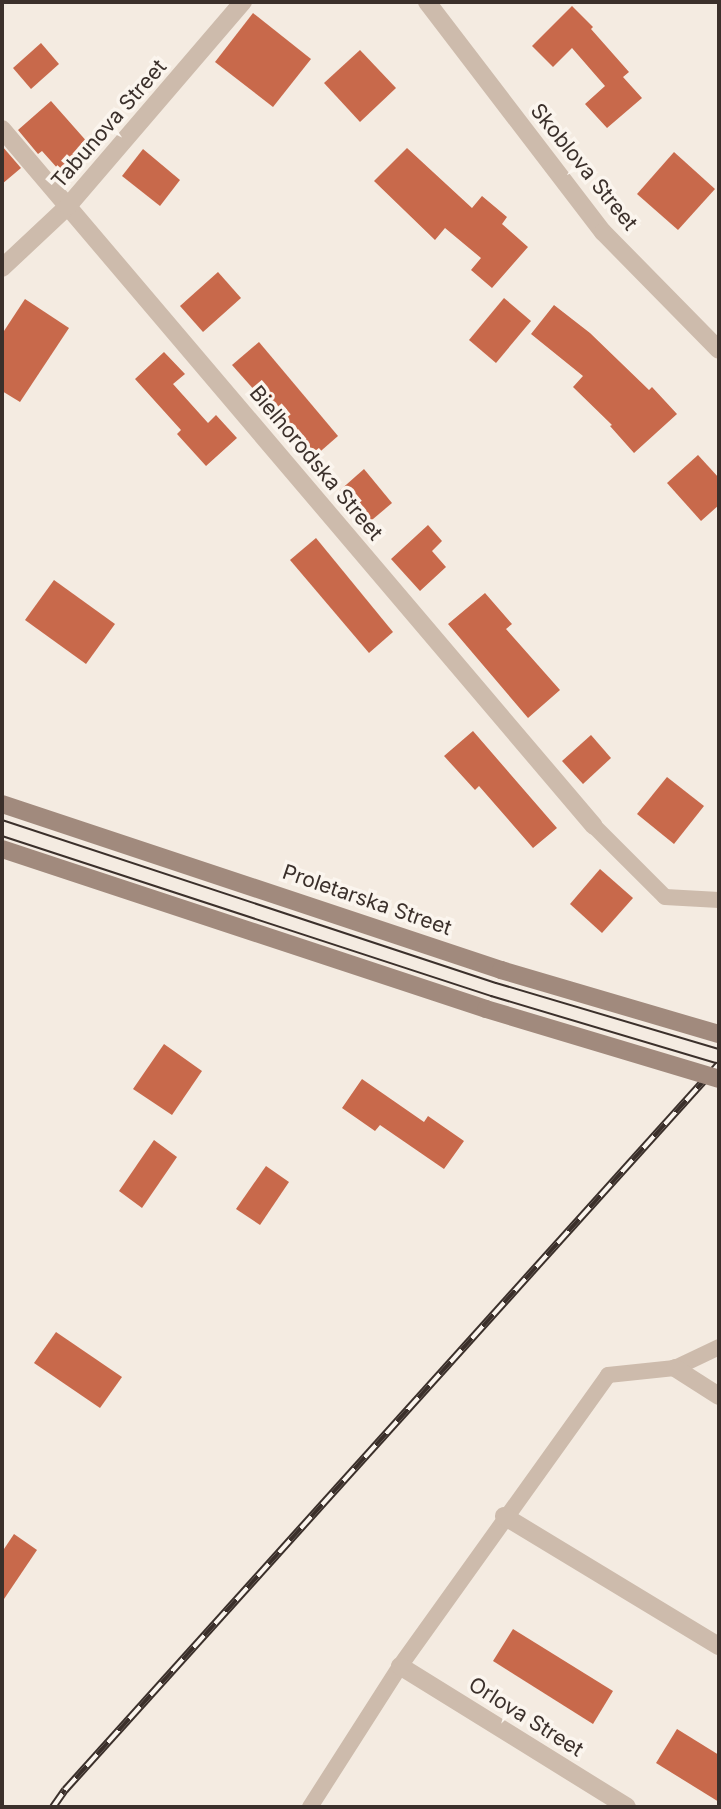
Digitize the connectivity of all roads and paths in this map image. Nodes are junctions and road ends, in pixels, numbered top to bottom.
1 (243, 2) edge
2 (427, 2) edge
3 (2, 129) edge
4 (68, 206) junction
5 (2, 268) edge
6 (719, 350) edge
7 (2, 804) edge
8 (594, 826) joint
9 (2, 849) edge
10 (719, 900) edge
11 (719, 1034) edge
12 (719, 1079) edge
13 (719, 1348) edge
14 (675, 1368) junction
15 (719, 1396) edge
16 (504, 1516) junction
17 (719, 1646) edge
18 (400, 1666) junction
19 (310, 1807) edge
20 (627, 1807) edge

1 - 4 street, Tabunova Street
2 - 6 street, Skoblova Street
3 - 4 street, Bielhorodska Street
4 - 5 street, Tabunova Street
4 - 8 street, Bielhorodska Street
7 - 11 main road, Proletarska Street
8 - 10 lane
9 - 12 main road, bridge
13 - 14 lane
14 - 15 street
14 - 16 lane
16 - 17 street
16 - 18 lane
18 - 19 lane
18 - 20 street, Orlova Street

